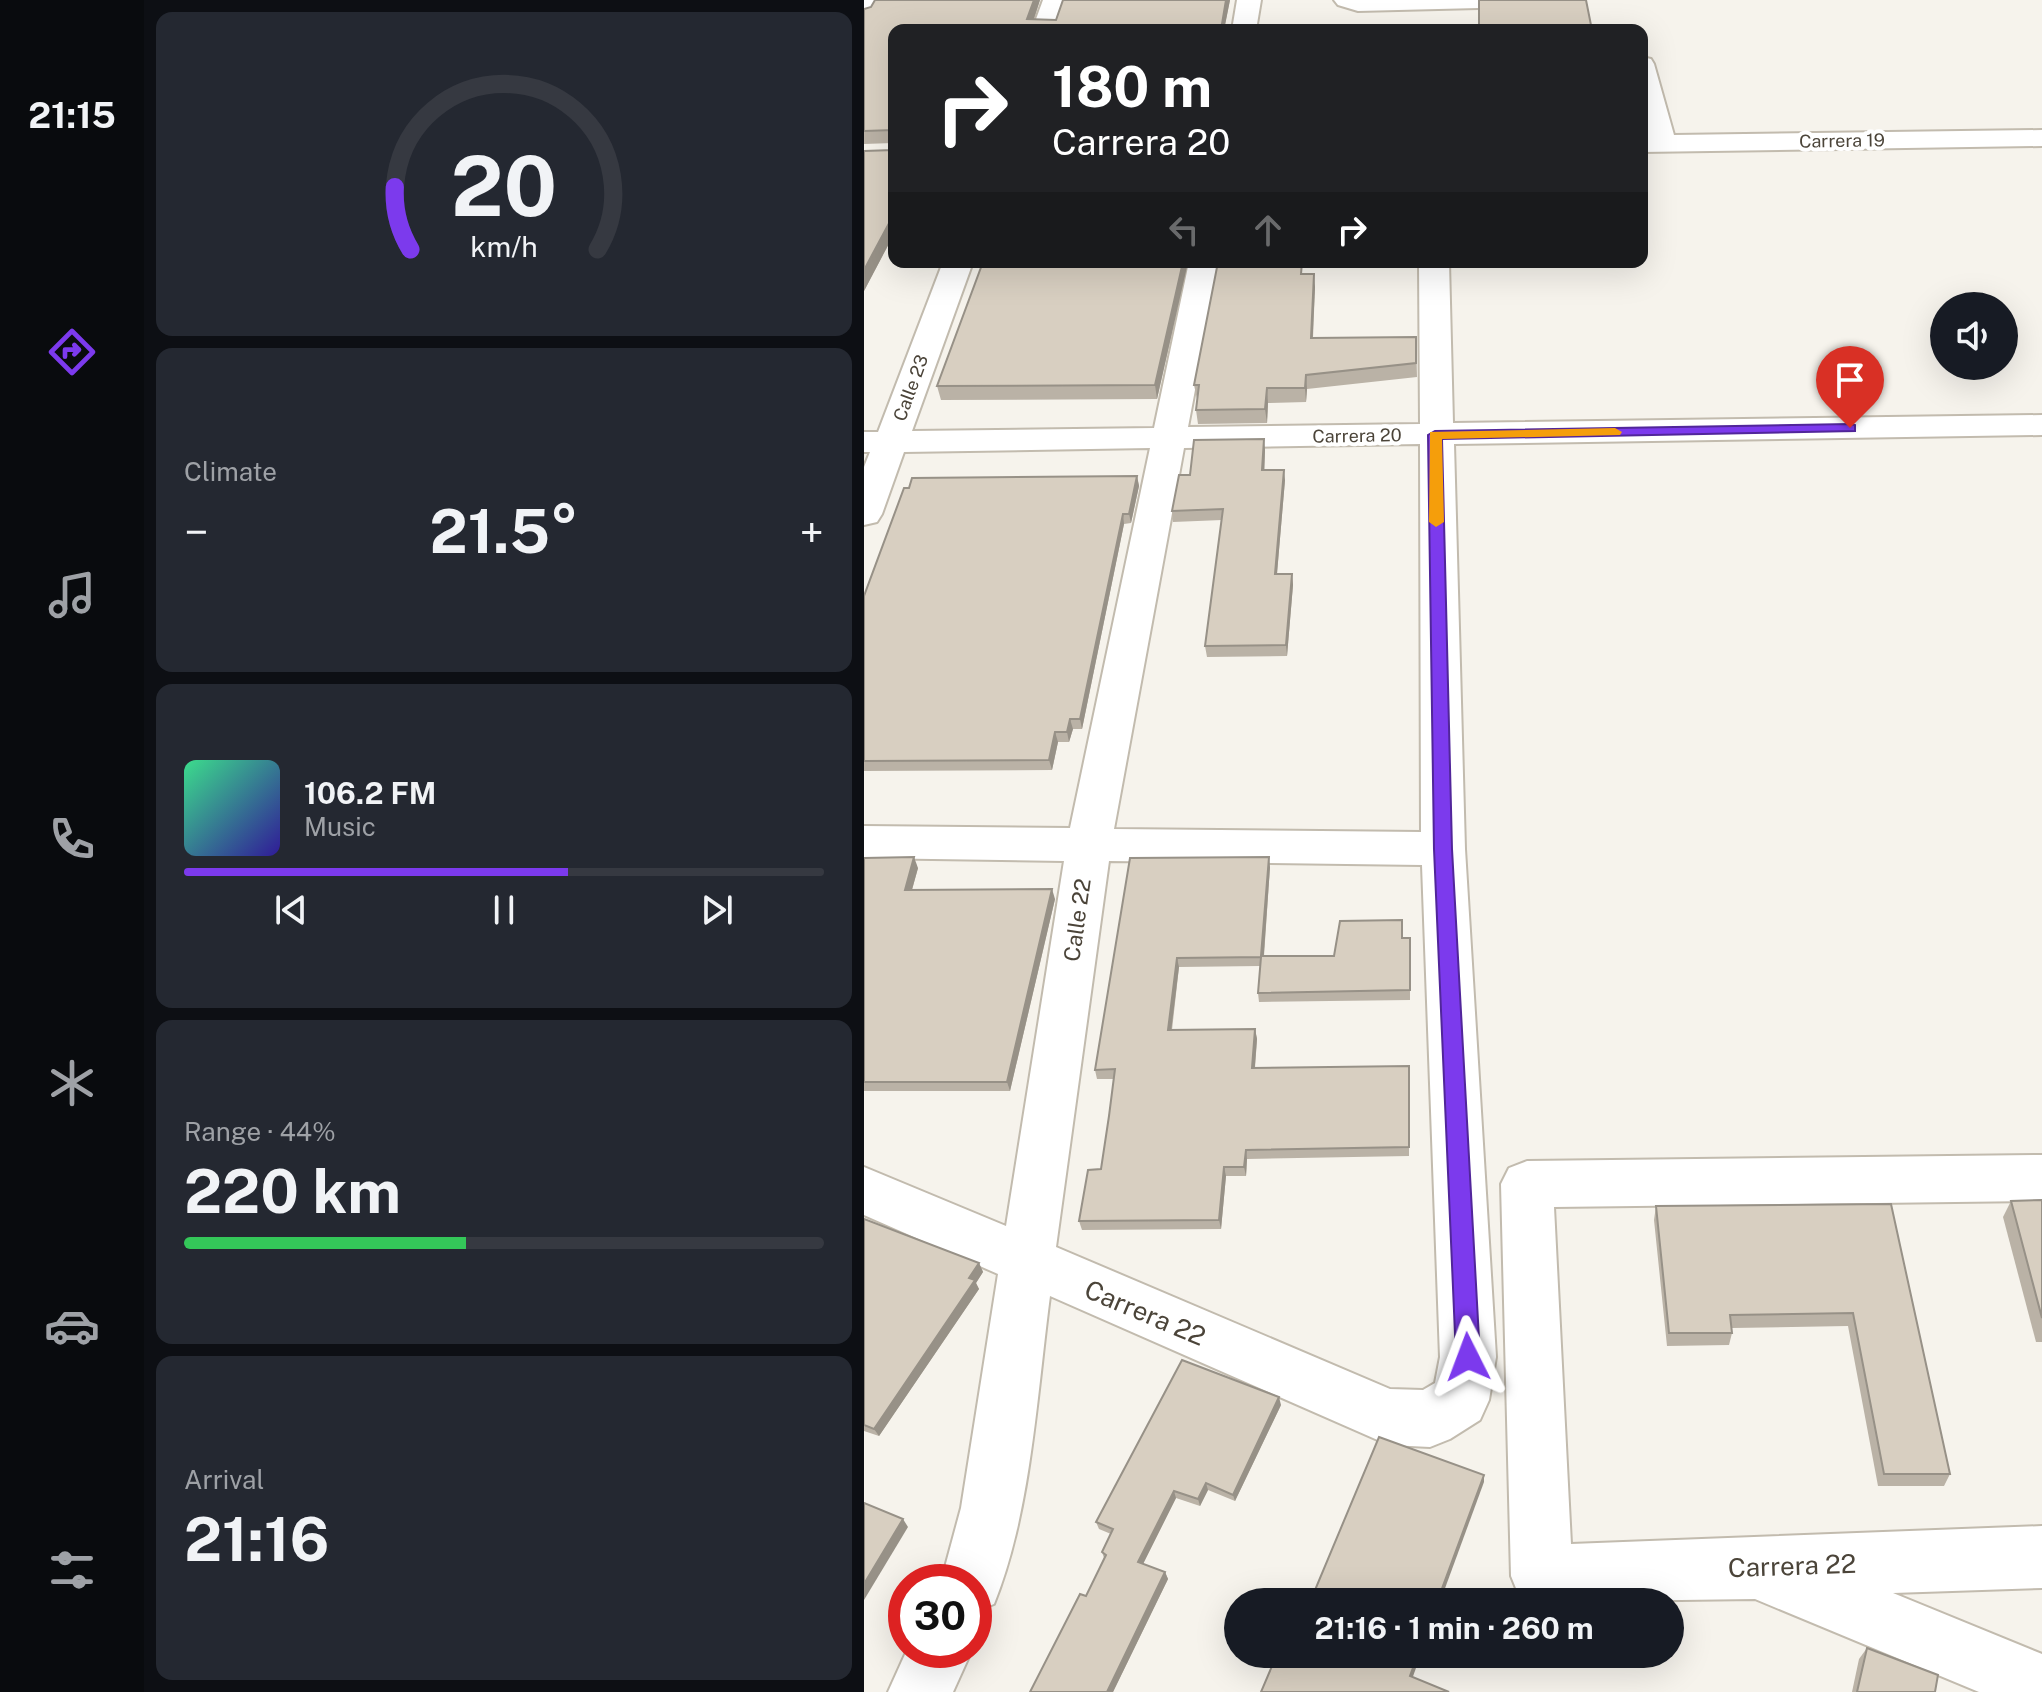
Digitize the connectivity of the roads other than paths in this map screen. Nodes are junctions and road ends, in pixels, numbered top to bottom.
1 (872, 0) edge
2 (1055, 0) edge
3 (1249, 0) edge
4 (1346, 0) edge
5 (1519, 0) edge
6 (864, 13) edge
7 (1046, 24) edge
8 (1245, 24) edge
9 (1648, 110) edge
10 (2042, 138) edge
11 (1653, 144) edge
12 (955, 268) edge
13 (1203, 268) edge
14 (1434, 268) edge
15 (2042, 425) edge
16 (1435, 435) junction
17 (1169, 439) junction
18 (878, 442) edge
19 (864, 514) edge
20 (864, 842) edge
21 (1089, 844) junction
22 (1443, 849) junction
23 (2042, 1178) edge
24 (864, 1190) edge
25 (1027, 1262) junction
26 (2042, 1557) edge
27 (977, 1564) edge
28 (1755, 1568) junction
29 (931, 1668) edge
30 (2042, 1686) edge
31 (920, 1692) edge

1 - 6 street
2 - 7 street
3 - 8 street
4 - 5 street
9 - 11 street
10 - 11 street, Carrera 19
12 - 18 street, Calle 23
13 - 17 street, Calle 22
14 - 16 street
15 - 16 street, Carrera 20
16 - 17 street, Carrera 20
16 - 22 street
17 - 18 street, Carrera 20
17 - 21 street, Calle 22
18 - 19 street, Calle 23
20 - 21 street
21 - 22 street
21 - 25 street, Calle 22
22 - 25 street, Carrera 22
23 - 28 street, Carrera 22
24 - 25 street, Carrera 22
25 - 27 street, Calle 22
26 - 28 street, Carrera 22
28 - 30 street
29 - 31 street

